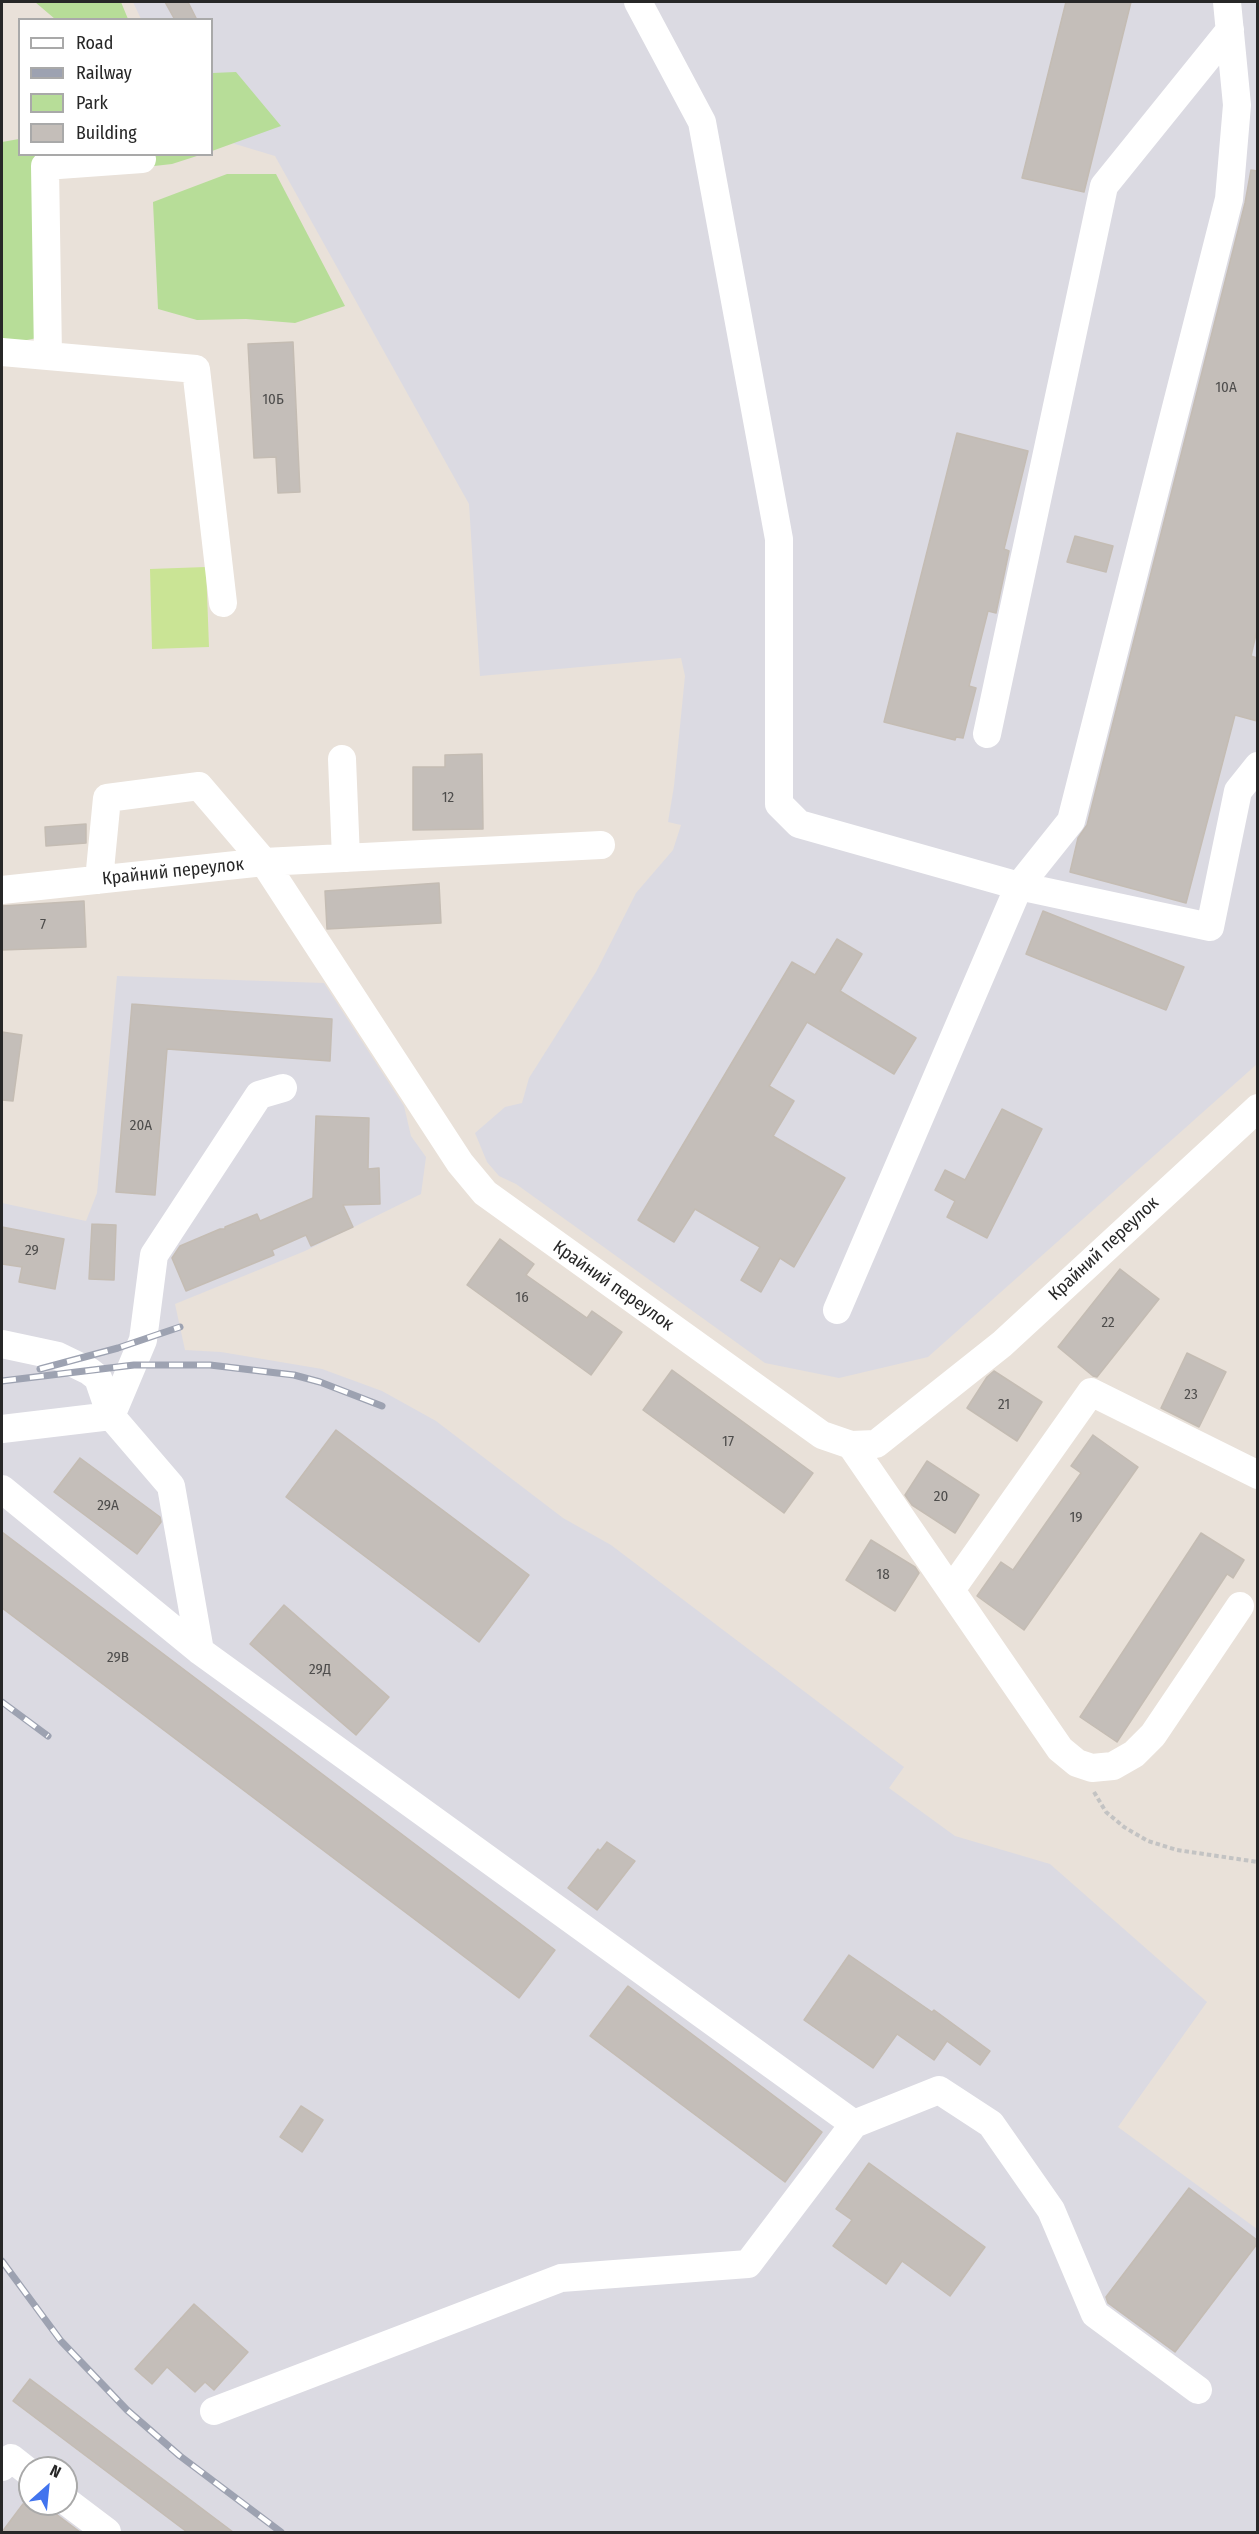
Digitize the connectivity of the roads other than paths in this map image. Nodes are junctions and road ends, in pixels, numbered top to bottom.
1 (638, 2) edge
2 (1227, 2) edge
3 (1230, 30) junction
4 (142, 159) dead end
5 (2, 352) edge
6 (48, 356) junction
7 (223, 603) dead end
8 (987, 734) dead end
9 (342, 759) dead end
10 (1257, 766) edge
11 (601, 845) dead end
12 (346, 858) junction
13 (264, 862) junction
14 (99, 880) junction
15 (1019, 886) junction
16 (2, 890) edge
17 (283, 1088) dead end
18 (1257, 1108) edge
19 (837, 1310) dead end
20 (2, 1344) edge
21 (111, 1416) junction
22 (2, 1429) edge
23 (851, 1444) junction
24 (1257, 1475) edge
25 (2, 1489) edge
26 (951, 1590) junction
27 (1240, 1606) dead end
28 (200, 1651) junction
29 (854, 2124) junction
30 (1198, 2390) dead end
31 (214, 2411) dead end
32 (18, 2464) edge
33 (2, 2467) edge
34 (78, 2510) edge
35 (107, 2532) edge

1 - 15 street
2 - 3 street
3 - 8 street
3 - 15 street
4 - 6 street
5 - 6 street
6 - 7 street
9 - 12 street
10 - 15 street
11 - 12 street
12 - 13 street
13 - 14 street, Крайний переулок
13 - 14 street
13 - 23 street, Крайний переулок
14 - 16 street, Крайний переулок
15 - 19 street
17 - 21 street
18 - 23 street, Крайний переулок
20 - 21 street
21 - 22 street
21 - 28 street
23 - 26 street
24 - 26 street
25 - 28 street
26 - 27 street
28 - 29 street
29 - 30 street
29 - 31 street
32 - 33 street
34 - 35 street

